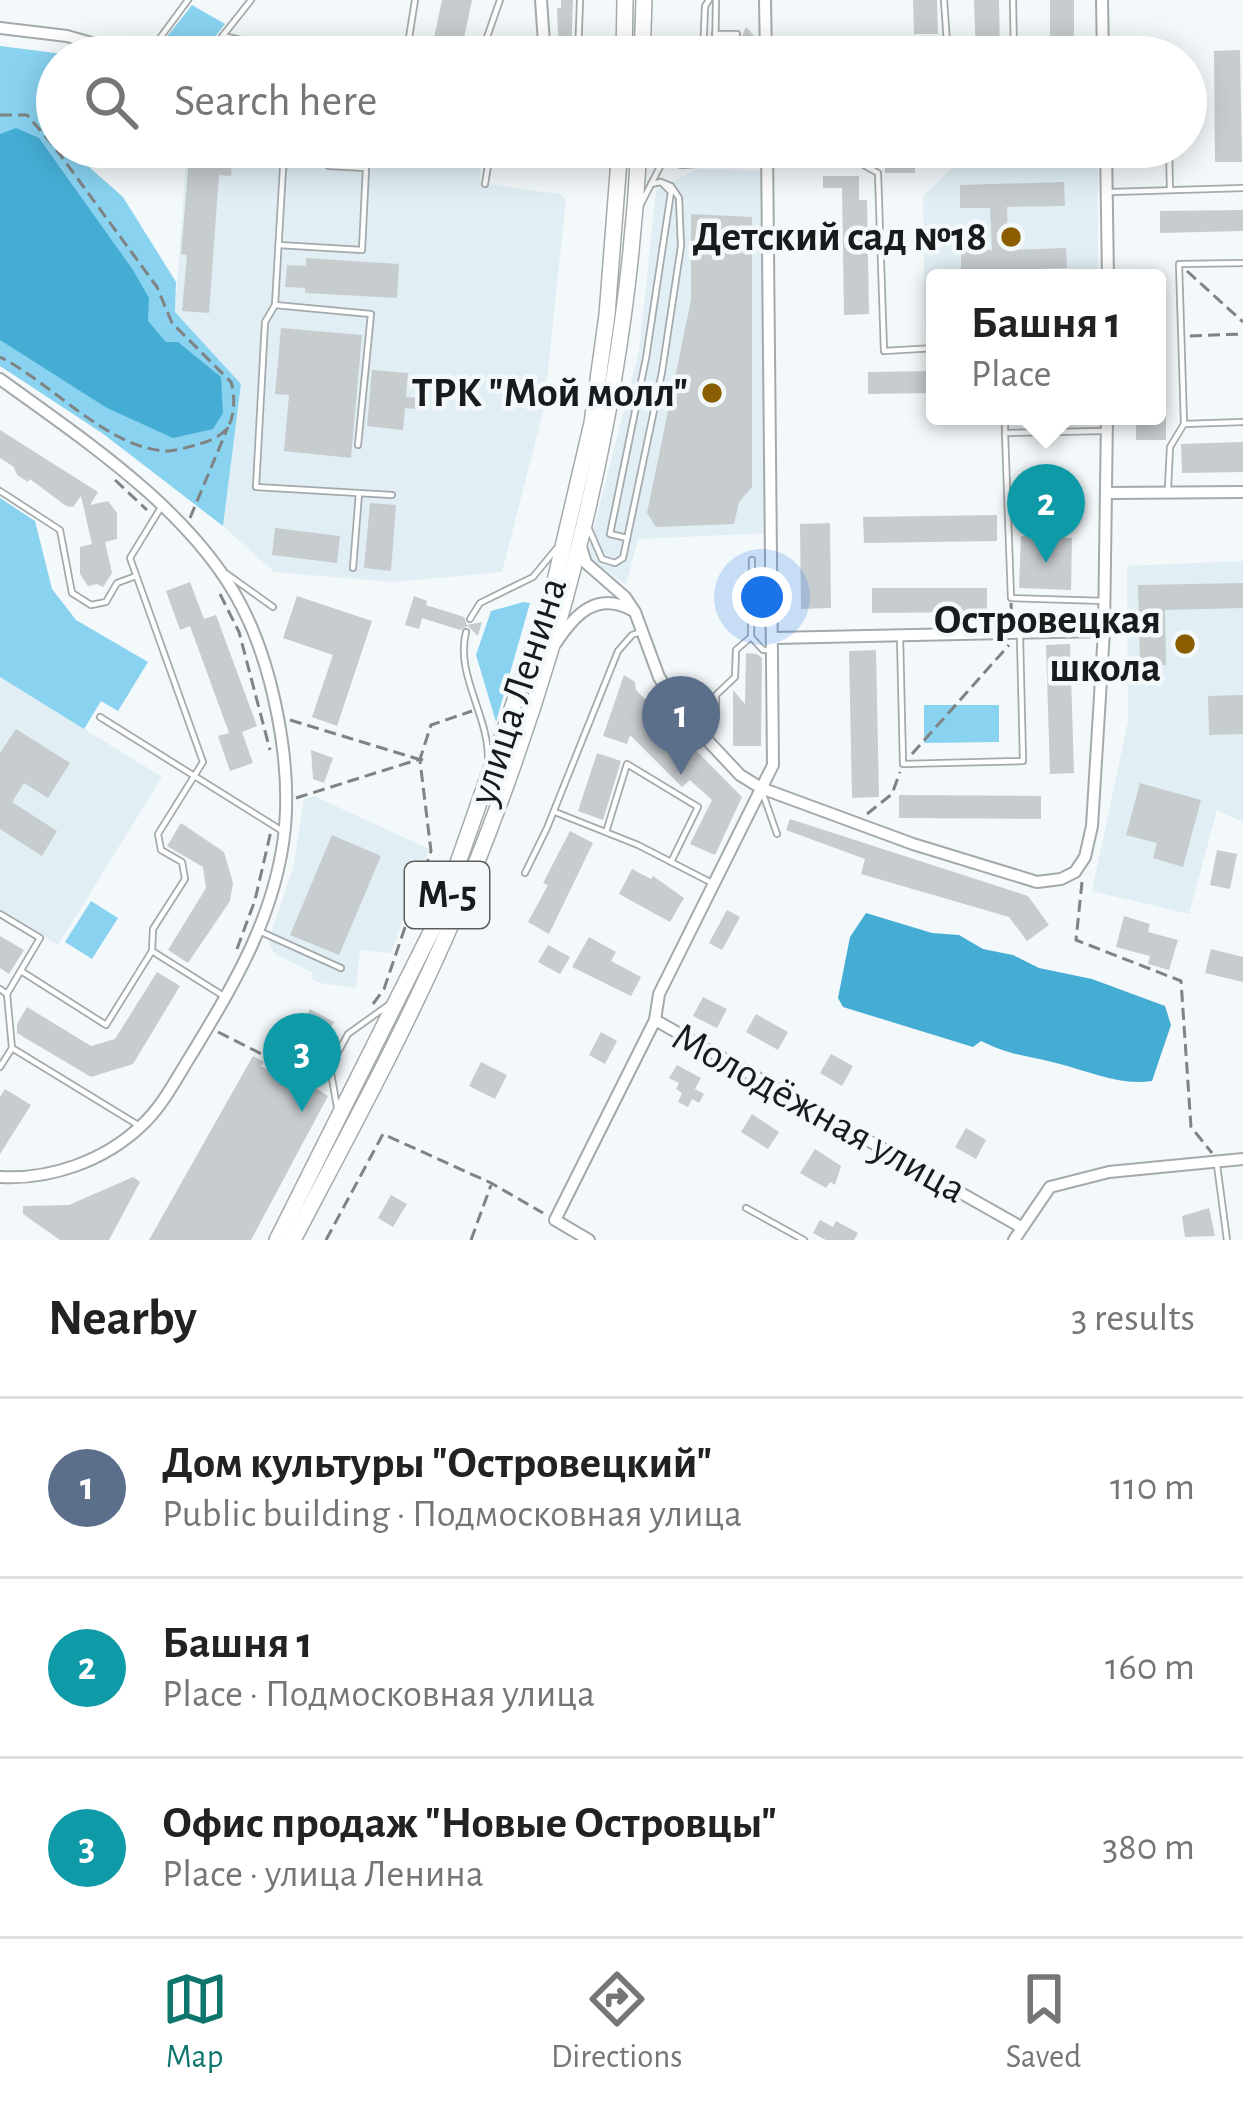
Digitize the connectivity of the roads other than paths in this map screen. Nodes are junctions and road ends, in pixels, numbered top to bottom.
1 (188, 0) edge
2 (251, 0) edge
3 (415, 0) edge
4 (500, 0) edge
5 (541, 0) edge
6 (580, 0) edge
7 (626, 0) edge
8 (644, 0) edge
9 (713, 0) edge
10 (765, 0) edge
11 (944, 0) edge
12 (1013, 0) edge
13 (1102, 0) edge
14 (0, 28) edge
15 (749, 30) dead end
16 (766, 30) junction
17 (715, 34) joint
18 (737, 34) dead end
19 (61, 36) edge
20 (161, 36) edge
21 (223, 36) edge
22 (409, 36) edge
23 (487, 36) edge
24 (544, 36) edge
25 (579, 36) edge
26 (625, 36) edge
27 (643, 36) edge
28 (704, 36) edge
29 (766, 36) edge
30 (947, 36) edge
31 (1014, 36) edge
32 (1103, 36) edge
33 (283, 168) edge
34 (366, 168) edge
35 (487, 168) edge
36 (614, 168) edge
37 (638, 168) edge
38 (657, 168) edge
39 (767, 168) edge
40 (869, 168) edge
41 (1106, 168) edge
42 (1169, 168) edge
43 (661, 182) junction
44 (485, 184) dead end
45 (651, 184) junction
46 (1243, 188) edge
47 (1170, 190) junction
48 (1107, 192) junction
49 (636, 214) junction
50 (279, 245) junction
51 (1243, 263) edge
52 (1108, 269) edge
53 (275, 304) junction
54 (926, 349) edge
55 (0, 379) edge
56 (1243, 422) edge
57 (1184, 424) junction
58 (1005, 425) edge
59 (1107, 425) edge
60 (1107, 431) junction
61 (1006, 433) junction
62 (358, 445) dead end
63 (0, 491) edge
64 (1243, 492) edge
65 (1108, 493) junction
66 (1168, 493) junction
67 (359, 494) junction
68 (392, 496) dead end
69 (588, 503) junction
70 (158, 512) junction
71 (575, 534) junction
72 (629, 539) junction
73 (752, 560) dead end
74 (353, 568) dead end
75 (218, 575) junction
76 (136, 576) junction
77 (1105, 601) junction
78 (273, 607) dead end
79 (635, 612) junction
80 (470, 619) dead end
81 (643, 631) junction
82 (466, 632) dead end
83 (1104, 632) junction
84 (1020, 633) junction
85 (900, 636) junction
86 (751, 637) junction
87 (774, 644) junction
88 (545, 663) junction
89 (100, 717) dead end
90 (716, 717) dead end
91 (195, 775) junction
92 (488, 786) junction
93 (761, 788) junction
94 (554, 811) junction
95 (284, 832) junction
96 (606, 832) junction
97 (777, 834) dead end
98 (671, 862) junction
99 (525, 873) dead end
100 (714, 884) junction
101 (0, 914) edge
102 (259, 931) junction
103 (152, 951) junction
104 (341, 968) dead end
105 (21, 971) junction
106 (405, 988) junction
107 (3, 992) edge
108 (225, 997) junction
109 (655, 1020) junction
110 (12, 1048) junction
111 (0, 1067) edge
112 (337, 1125) junction
113 (141, 1126) junction
114 (1216, 1159) junction
115 (1243, 1159) edge
116 (0, 1177) edge
117 (746, 1208) dead end
118 (1021, 1227) junction
119 (277, 1240) edge
120 (293, 1240) edge
121 (589, 1240) edge
122 (804, 1240) edge
123 (1014, 1240) edge
124 (1227, 1240) edge

1 - 20 lane
2 - 21 lane
3 - 22 lane
4 - 23 lane
5 - 24 street
6 - 25 lane
7 - 26 main road
8 - 27 main road
9 - 17 lane
9 - 28 lane
10 - 16 street
11 - 30 lane
12 - 31 lane
13 - 32 street
14 - 19 street
15 - 16 lane
16 - 29 street
17 - 18 lane
33 - 50 lane
34 - 50 lane
35 - 44 lane
36 - 71 main road, М-5
37 - 49 main road, М-5
38 - 45 lane
39 - 87 street
40 - 54 lane
41 - 48 street
42 - 47 lane
43 - 45 lane
43 - 72 lane
43 - 72 lane
45 - 49 lane
46 - 47 lane
47 - 48 lane
48 - 52 street
49 - 69 main road, М-5
50 - 53 lane
51 - 57 lane
53 - 62 lane
53 - 67 lane
55 - 70 street
56 - 57 lane
57 - 66 lane
58 - 61 lane
59 - 60 street
60 - 61 lane
60 - 65 street
61 - 77 lane
63 - 76 lane
64 - 66 street
65 - 66 street
65 - 77 street
67 - 68 lane
67 - 74 lane
69 - 71 main road, М-5
69 - 72 lane
70 - 75 street
70 - 76 lane
71 - 79 street
71 - 80 lane
71 - 88 main road, улица Ленина / М-5
71 - 92 main road, улица Ленина / М-5
73 - 86 lane
75 - 78 lane
75 - 95 street
76 - 91 lane
77 - 83 street
79 - 81 street
79 - 88 street
81 - 93 street
81 - 94 lane
82 - 92 lane
83 - 84 street
83 - 93 street
84 - 85 street
84 - 85 lane
85 - 87 street
86 - 87 lane
86 - 90 lane
87 - 93 street
88 - 120 main road, улица Ленина / М-5
89 - 91 lane
91 - 95 lane
91 - 103 lane
92 - 106 main road, улица Ленина / М-5
93 - 97 lane
93 - 100 street
94 - 96 lane
94 - 99 lane
95 - 102 street
96 - 98 lane
96 - 98 lane
98 - 100 lane
100 - 109 street
101 - 105 lane
102 - 104 lane
102 - 108 street
103 - 105 lane
103 - 108 lane
105 - 107 lane
106 - 112 main road, улица Ленина / М-5
106 - 112 lane
107 - 110 lane
108 - 113 street
109 - 118 street, Молодёжная улица
109 - 121 street
110 - 111 lane
110 - 113 lane
112 - 119 main road, улица Ленина / М-5
113 - 116 street
114 - 115 street
114 - 118 street
114 - 124 lane
117 - 122 lane
118 - 123 street

